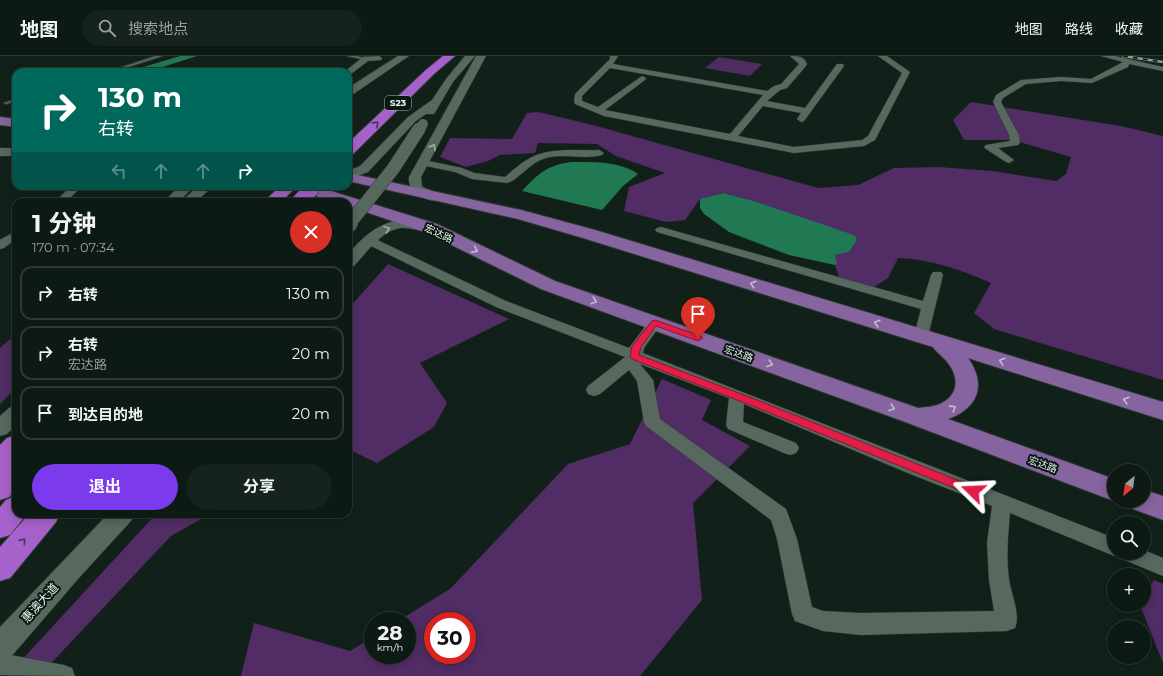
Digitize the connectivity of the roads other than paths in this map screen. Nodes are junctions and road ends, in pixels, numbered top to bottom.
1 (160, 56) edge
2 (349, 56) edge
3 (432, 56) edge
4 (450, 56) edge
5 (470, 56) edge
6 (481, 56) edge
7 (614, 56) edge
8 (794, 56) edge
9 (882, 56) edge
10 (1105, 56) edge
11 (372, 58) edge
12 (400, 58) edge
13 (1126, 61) junction
14 (608, 65) junction
15 (420, 66) dead end
16 (840, 66) dead end
17 (122, 68) edge
18 (1163, 69) edge
19 (352, 70) edge
20 (618, 73) dead end
21 (665, 75) junction
22 (642, 78) junction
23 (352, 84) edge
24 (352, 90) edge
25 (769, 94) junction
26 (352, 96) edge
27 (436, 102) junction
28 (762, 103) junction
29 (3, 106) edge
30 (598, 111) junction
31 (806, 111) junction
32 (12, 116) edge
33 (12, 119) edge
34 (801, 120) dead end
35 (0, 121) edge
36 (732, 137) junction
37 (352, 147) edge
38 (0, 152) edge
39 (12, 152) edge
40 (599, 153) dead end
41 (1009, 160) dead end
42 (424, 163) junction
43 (352, 174) edge
44 (352, 177) edge
45 (73, 190) edge
46 (183, 190) edge
47 (202, 190) edge
48 (285, 190) edge
49 (310, 190) edge
50 (313, 190) edge
51 (435, 197) junction
52 (64, 198) edge
53 (175, 198) edge
54 (192, 198) edge
55 (276, 198) edge
56 (303, 198) edge
57 (340, 198) edge
58 (352, 201) edge
59 (352, 220) edge
60 (431, 228) junction
61 (661, 230) dead end
62 (12, 237) edge
63 (369, 240) junction
64 (0, 245) edge
65 (352, 259) edge
66 (937, 275) dead end
67 (929, 307) junction
68 (655, 323) junction
69 (930, 339) junction
70 (632, 359) junction
71 (594, 390) dead end
72 (737, 396) junction
73 (1163, 411) edge
74 (12, 417) edge
75 (916, 417) junction
76 (0, 428) edge
77 (790, 448) dead end
78 (12, 449) edge
79 (0, 461) edge
80 (12, 475) edge
81 (1107, 487) edge
82 (0, 488) edge
83 (1002, 502) junction
84 (1151, 504) edge
85 (1163, 508) edge
86 (12, 512) edge
87 (43, 518) edge
88 (107, 518) edge
89 (119, 518) edge
90 (0, 526) edge
91 (1107, 544) edge
92 (1146, 560) edge
93 (75, 565) junction
94 (1163, 567) edge
95 (0, 568) edge
96 (0, 648) edge
97 (0, 664) edge
98 (64, 676) edge

1 - 17 lane
2 - 11 lane
3 - 15 highway
37 -> 4 highway, S23
5 - 27 street
42 -> 6 street
7 - 14 street
8 - 25 street
9 - 36 street
10 - 13 street
11 - 12 street
11 - 19 street
12 - 23 street
12 - 24 street
12 - 26 street
13 - 18 street
13 - 41 street
14 - 21 street
14 - 30 street
16 - 31 street
20 - 22 street
21 - 22 street
21 - 25 street
22 - 30 street
25 - 28 street
27 - 43 street
27 - 59 street, bridge
28 - 31 street
28 - 36 street
29 - 32 main road
30 - 36 street
31 - 34 street
33 - 35 main road
38 - 39 street
40 - 42 street
42 - 51 street
44 - 51 main road
45 - 52 street
46 - 53 street
47 - 54 street
48 - 55 highway
49 - 56 highway, bridge
50 - 57 main road, 宏达路
69 -> 51 main road
58 - 60 main road, 宏达路
63 -> 60 street
60 -> 68 main road, 宏达路
61 - 67 street
62 - 64 street
63 - 65 street
63 - 70 street
66 - 67 street
67 - 69 street
68 - 70 street
68 -> 75 main road, 宏达路
73 -> 69 main road
75 -> 69 main road
70 - 71 street
70 - 72 street
70 - 83 street
72 - 77 street
72 - 83 street
74 - 76 street
75 - 81 main road, 宏达路
78 - 79 highway
80 - 82 highway
83 - 91 street
84 - 85 main road
86 - 90 highway
95 -> 87 highway
88 - 93 street
89 - 93 street
92 - 94 street
93 - 96 street, 惠澳大道
97 - 98 street

